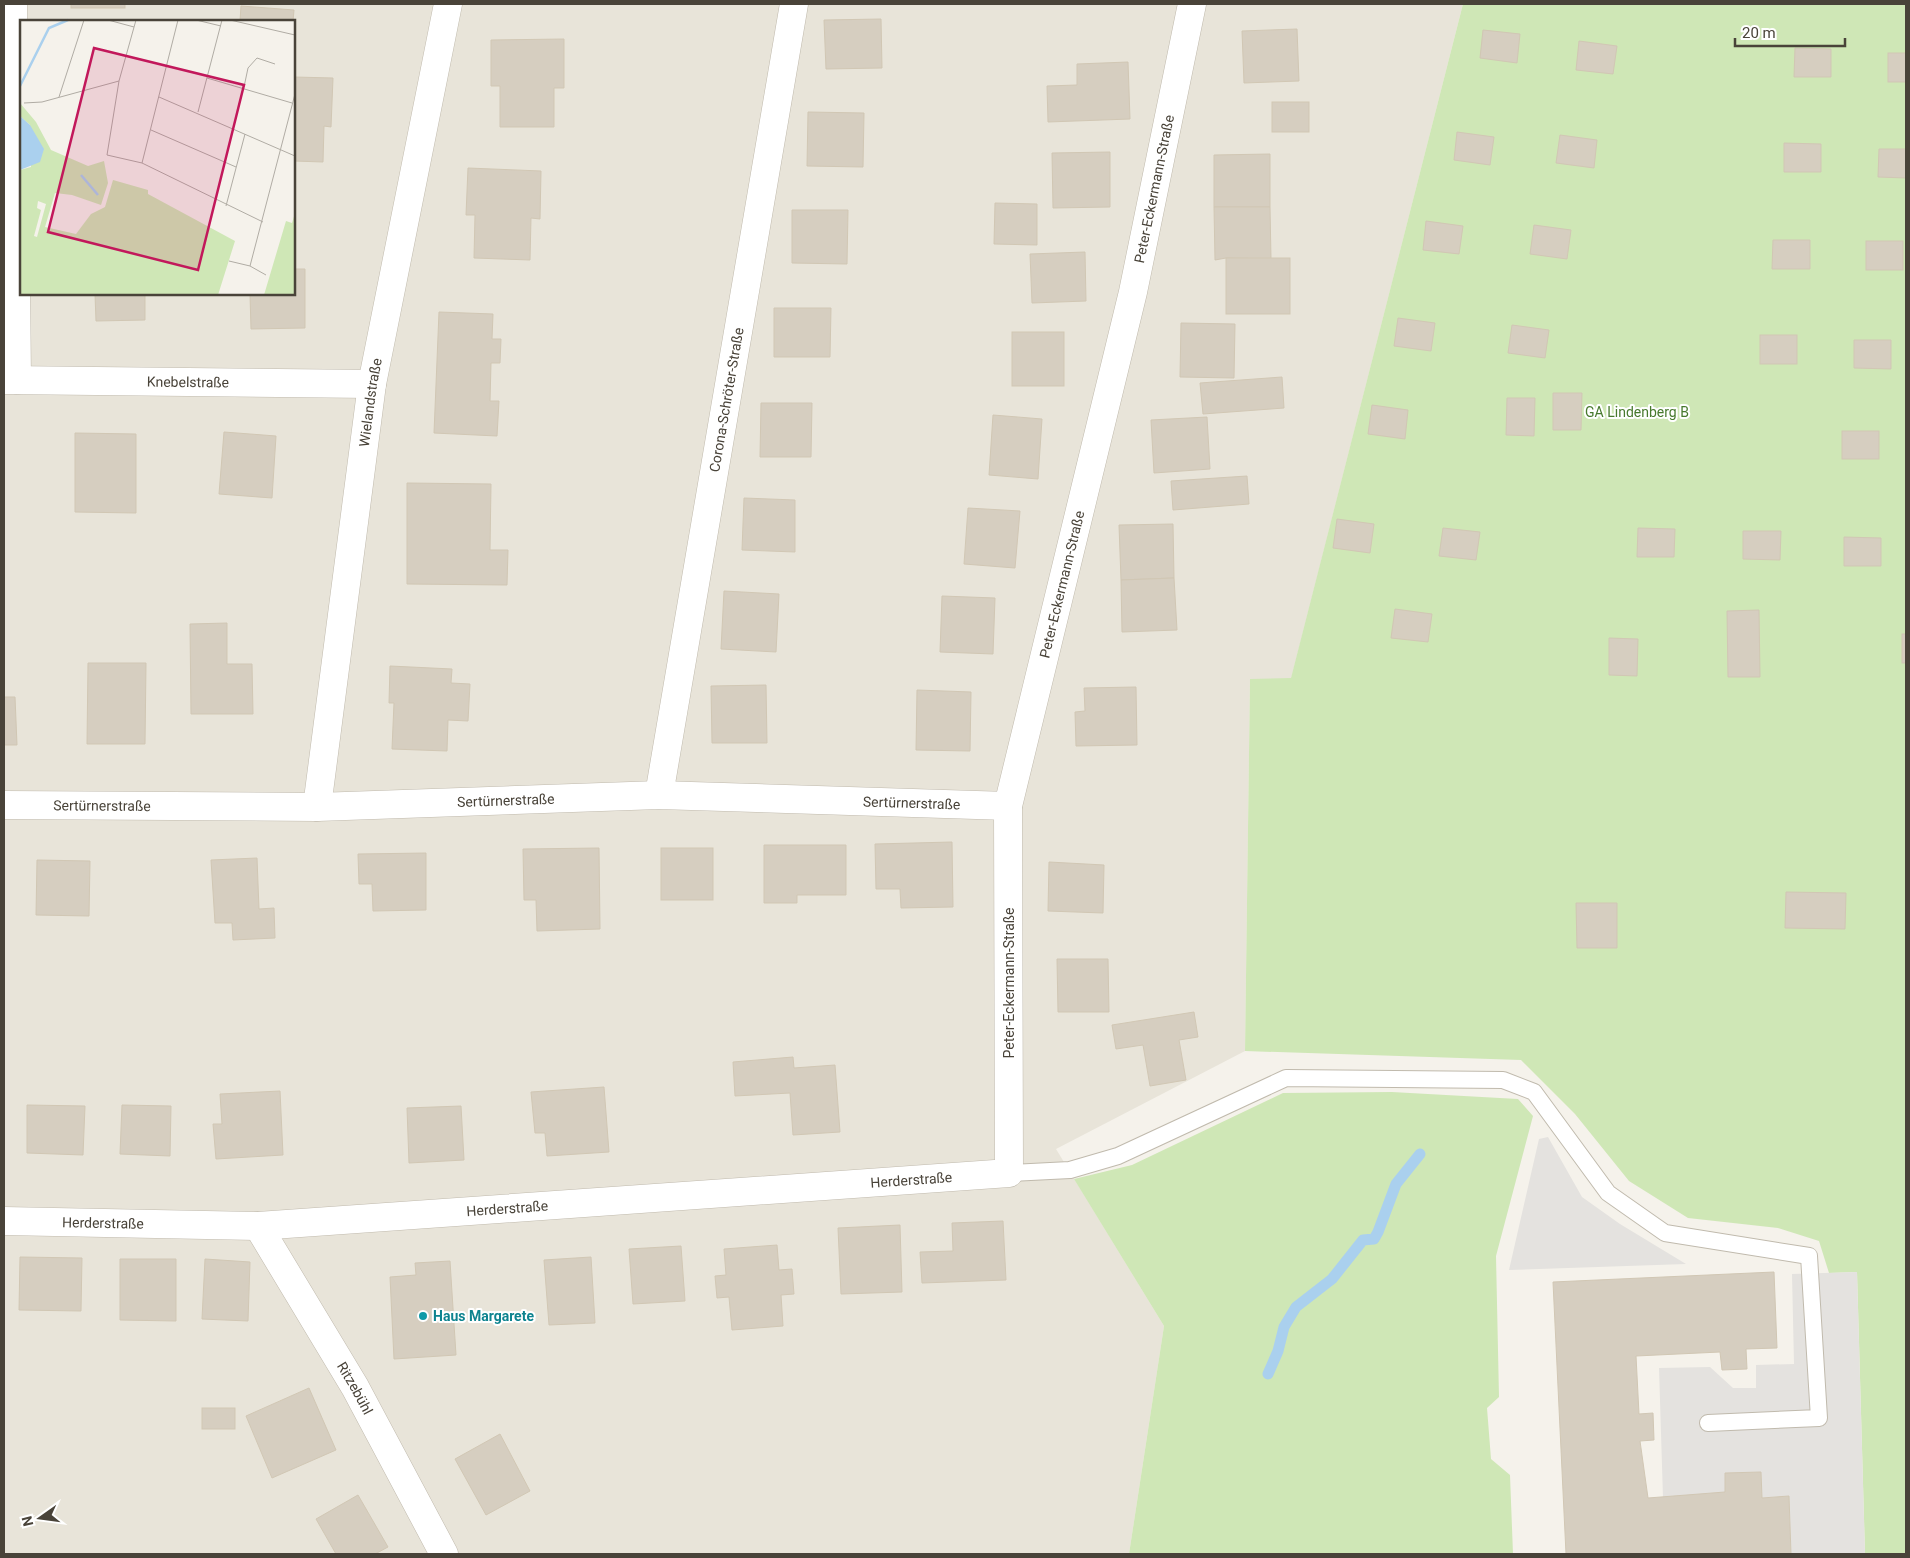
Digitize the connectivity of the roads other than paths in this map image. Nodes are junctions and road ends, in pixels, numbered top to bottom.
1 (13, 4) edge
2 (448, 4) edge
3 (794, 4) edge
4 (1192, 4) edge
5 (10, 380) edge
6 (372, 384) junction
7 (659, 795) junction
8 (4, 805) edge
9 (1008, 806) junction
10 (317, 807) junction
11 (1010, 1172) junction
12 (4, 1221) edge
13 (258, 1226) junction
14 (1708, 1423) dead end
15 (444, 1554) edge

1 - 5 street
2 - 6 street, Wielandstraße
3 - 7 street, Corona-Schröter-Straße
4 - 9 street, Peter-Eckermann-Straße
5 - 6 street, Knebelstraße
6 - 10 street, Wielandstraße
7 - 9 street, Sertürnerstraße
7 - 10 street, Sertürnerstraße
8 - 10 street, Sertürnerstraße
9 - 11 street, Peter-Eckermann-Straße
11 - 13 street, Herderstraße
11 - 14 lane
12 - 13 street, Herderstraße
13 - 15 street, Ritzebühl

